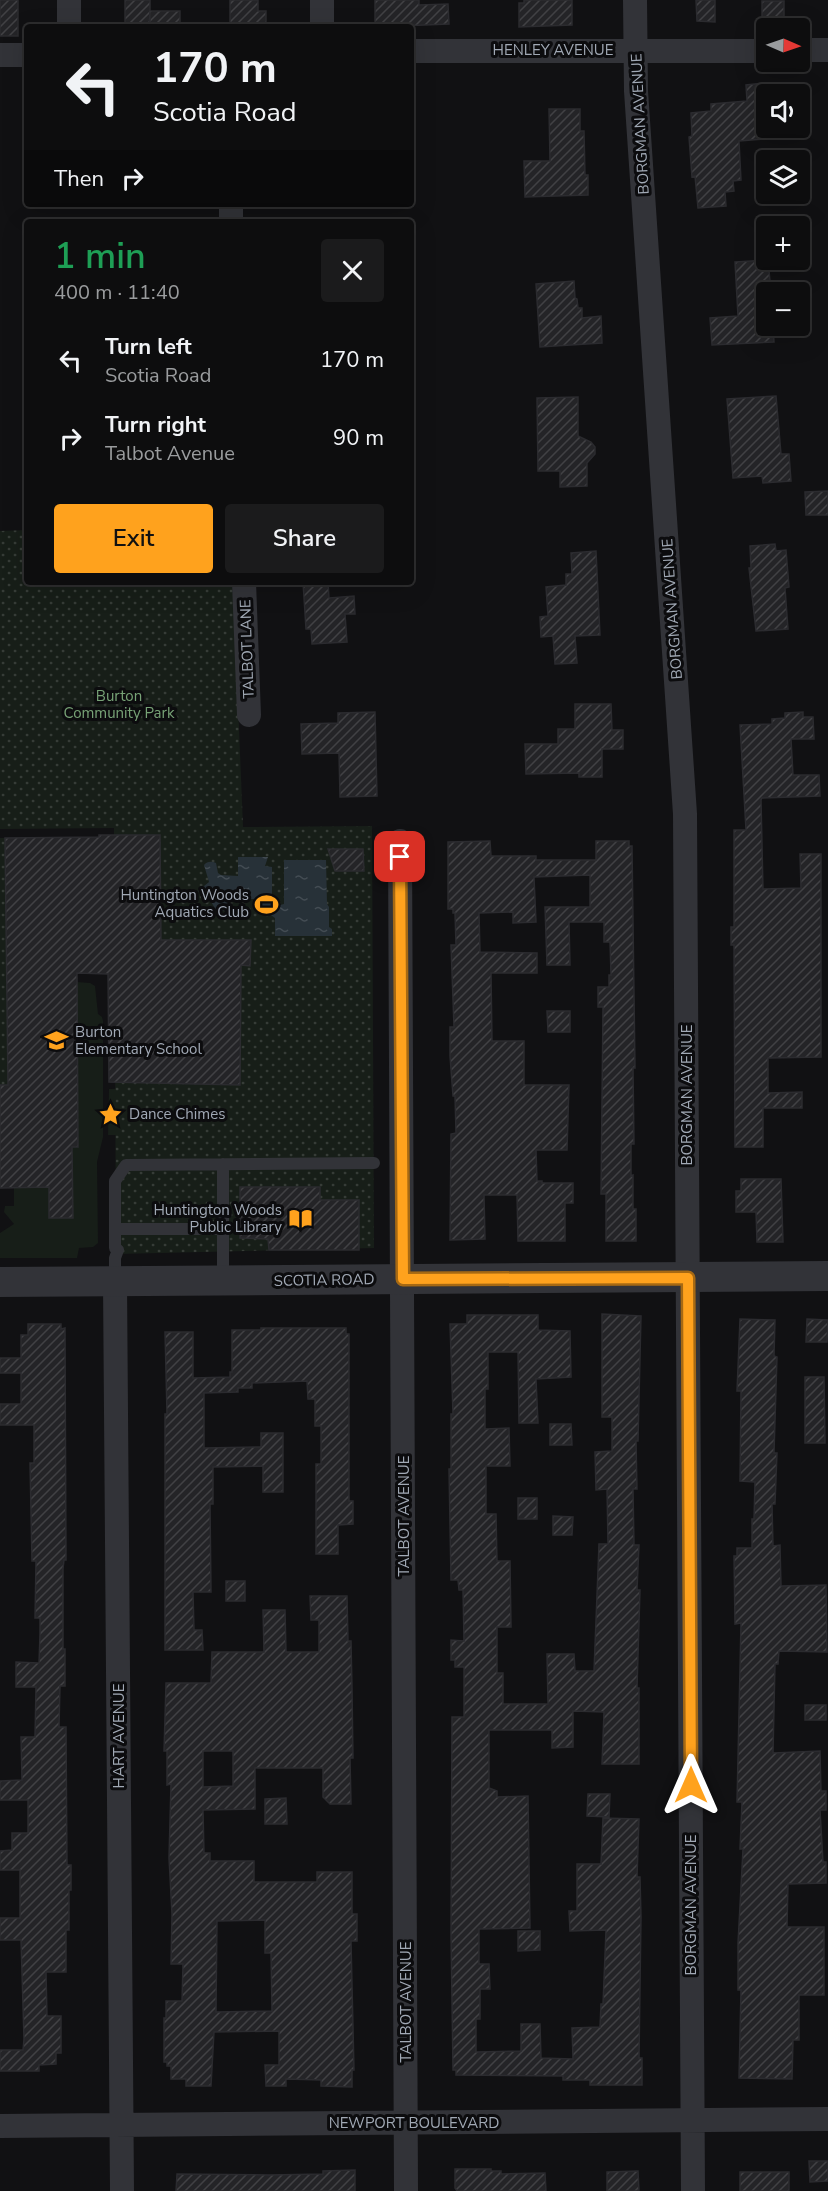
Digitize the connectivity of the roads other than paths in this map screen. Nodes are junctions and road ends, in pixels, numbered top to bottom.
1 (69, 0) edge
2 (322, 0) edge
3 (635, 0) edge
4 (69, 24) edge
5 (322, 24) edge
6 (635, 50) junction
7 (810, 50) edge
8 (828, 50) edge
9 (414, 51) edge
10 (756, 51) edge
11 (0, 55) edge
12 (24, 55) edge
13 (244, 585) edge
14 (249, 716) dead end
15 (400, 841) dead end
16 (374, 1163) dead end
17 (223, 1164) junction
18 (224, 1229) junction
19 (116, 1230) junction
20 (828, 1276) edge
21 (688, 1278) junction
22 (403, 1279) junction
23 (223, 1281) junction
24 (0, 1282) edge
25 (115, 1282) junction
26 (693, 2119) junction
27 (828, 2119) edge
28 (406, 2123) junction
29 (0, 2126) edge
30 (122, 2126) junction
31 (122, 2191) edge
32 (406, 2191) edge
33 (693, 2191) edge

1 - 4 street
2 - 5 street
3 - 6 street, BORGMAN AVENUE
6 - 9 street, HENLEY AVENUE
6 - 10 street, HENLEY AVENUE
6 - 21 street, BORGMAN AVENUE
7 - 8 street
11 - 12 street
13 - 14 street, TALBOT LANE
15 - 22 street, TALBOT AVENUE
16 - 17 lane
17 - 18 lane
17 - 19 lane
18 - 19 lane
18 - 23 lane
19 - 25 lane
20 - 21 street, SCOTIA ROAD
21 - 22 street, SCOTIA ROAD
21 - 26 street, BORGMAN AVENUE
22 - 23 street, SCOTIA ROAD
22 - 28 street, TALBOT AVENUE
23 - 25 street, SCOTIA ROAD
24 - 25 street, SCOTIA ROAD
25 - 30 street, HART AVENUE
26 - 27 street, NEWPORT BOULEVARD
26 - 28 street, NEWPORT BOULEVARD
26 - 33 street, BORGMAN AVENUE
28 - 30 street, NEWPORT BOULEVARD
28 - 32 street, TALBOT AVENUE
29 - 30 street, NEWPORT BOULEVARD
30 - 31 street, HART AVENUE

